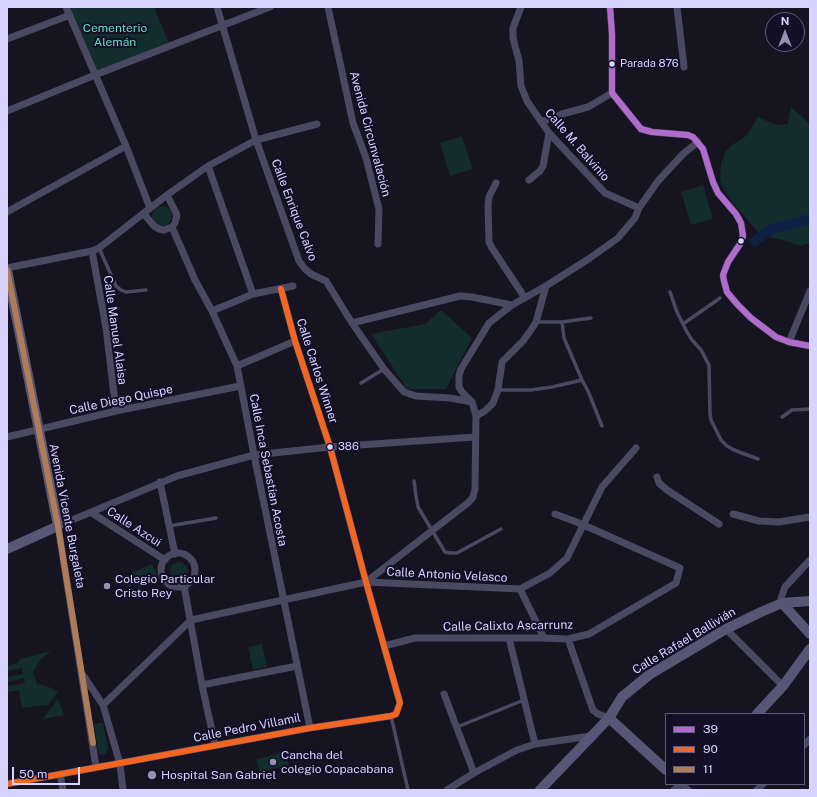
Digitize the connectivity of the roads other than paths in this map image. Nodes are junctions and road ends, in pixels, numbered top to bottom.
1 (66, 7) edge
2 (217, 7) edge
3 (270, 7) edge
4 (328, 7) edge
5 (522, 7) edge
6 (610, 7) edge
7 (677, 7) edge
8 (70, 15) junction
9 (223, 26) junction
10 (7, 39) edge
11 (684, 67) dead end
12 (95, 75) junction
13 (612, 92) junction
14 (7, 111) edge
15 (541, 122) junction
16 (317, 124) dead end
17 (549, 133) junction
18 (256, 140) junction
19 (698, 142) junction
20 (126, 146) junction
21 (208, 166) junction
22 (529, 180) dead end
23 (496, 183) dead end
24 (167, 195) junction
25 (150, 208) junction
26 (639, 208) junction
27 (7, 212) edge
28 (144, 214) junction
29 (172, 227) junction
30 (378, 244) dead end
31 (96, 250) junction
32 (7, 269) edge
33 (293, 286) dead end
34 (546, 286) junction
35 (281, 289) junction
36 (146, 290) dead end
37 (810, 291) edge
38 (670, 292) dead end
39 (252, 294) junction
40 (525, 298) junction
41 (720, 298) dead end
42 (512, 305) junction
43 (212, 311) junction
44 (592, 318) dead end
45 (536, 322) junction
46 (562, 322) junction
47 (352, 323) junction
48 (683, 324) junction
49 (295, 341) junction
50 (789, 342) junction
51 (810, 346) edge
52 (237, 366) junction
53 (384, 369) junction
54 (582, 380) junction
55 (361, 383) dead end
56 (240, 386) junction
57 (498, 390) junction
58 (472, 402) junction
59 (810, 409) edge
60 (116, 411) junction
61 (476, 416) junction
62 (782, 417) dead end
63 (602, 426) dead end
64 (38, 430) junction
65 (7, 437) edge
66 (476, 437) junction
67 (330, 447) junction
68 (636, 448) dead end
69 (254, 455) junction
70 (758, 459) dead end
71 (657, 477) dead end
72 (414, 481) dead end
73 (160, 482) junction
74 (92, 512) junction
75 (555, 514) dead end
76 (733, 514) dead end
77 (810, 517) edge
78 (216, 518) dead end
79 (719, 524) dead end
80 (58, 526) junction
81 (169, 526) junction
82 (432, 530) junction
83 (501, 530) dead end
84 (7, 549) edge
85 (175, 554) junction
86 (165, 560) junction
87 (810, 560) edge
88 (366, 582) junction
89 (184, 586) junction
90 (520, 589) junction
91 (284, 601) junction
92 (810, 601) edge
93 (782, 604) junction
94 (191, 620) junction
95 (726, 629) junction
96 (810, 634) edge
97 (509, 638) junction
98 (544, 638) junction
99 (568, 639) junction
100 (384, 646) junction
101 (810, 649) edge
102 (297, 666) junction
103 (82, 672) junction
104 (202, 685) junction
105 (783, 686) junction
106 (444, 694) dead end
107 (524, 700) junction
108 (103, 705) junction
109 (758, 713) edge
110 (394, 715) junction
111 (608, 718) junction
112 (456, 727) junction
113 (310, 728) junction
114 (592, 736) junction
115 (535, 744) junction
116 (215, 745) junction
117 (120, 764) junction
118 (96, 767) junction
119 (665, 769) edge
120 (474, 773) junction
121 (60, 774) junction
122 (7, 784) edge
123 (63, 790) edge
124 (123, 790) edge
125 (408, 790) edge
126 (447, 790) edge
127 (540, 790) edge

1 - 8 street
2 - 9 street, Calle Enrique Calvo
3 - 9 street
4 - 30 street, Avenida Circunvalación
5 - 15 street, Calle M. Balvinio
6 - 13 street
7 - 11 street
8 - 10 street
8 - 12 street
9 - 12 street
9 - 18 street, Calle Enrique Calvo
12 - 14 street
12 - 20 street
13 - 15 street
13 - 19 street
15 - 17 street, Calle M. Balvinio
16 - 18 street
17 - 22 street
17 - 26 street, Calle M. Balvinio
18 - 21 street
18 - 47 street, Calle Enrique Calvo
19 - 26 street
19 - 50 street
20 - 25 street
20 - 27 street
21 - 24 street
21 - 39 street
23 - 40 street
24 - 25 street
24 - 29 street, Calle Inca Sebastían Acosta
25 - 28 street
26 - 34 street
28 - 29 street
28 - 31 street
29 - 43 street, Calle Inca Sebastían Acosta
31 - 32 street
31 - 36 lane
31 - 60 street, Calle Manuel Alaisa
32 - 64 street, Avenida Vicente Burgaleta
33 - 35 street
34 - 40 street
34 - 45 street
35 - 39 street
35 - 49 street, Calle Carlos Winner
37 - 50 street
38 - 48 lane
39 - 43 street
40 - 42 street
41 - 48 lane
42 - 47 street
42 - 58 street
43 - 52 street, Calle Inca Sebastían Acosta
44 - 46 lane
45 - 46 lane
45 - 57 street
46 - 54 lane
47 - 53 street, Calle Enrique Calvo
48 - 70 lane
49 - 52 street
49 - 67 street, Calle Carlos Winner
50 - 51 street
52 - 56 street, Calle Inca Sebastían Acosta
53 - 55 lane
53 - 58 street, Calle Enrique Calvo
54 - 57 lane
54 - 63 lane
56 - 60 street, Calle Diego Quispe
56 - 69 street, Calle Inca Sebastían Acosta
57 - 61 street
58 - 61 street
59 - 62 lane
60 - 64 street, Calle Diego Quispe
61 - 66 street
64 - 65 street, Calle Diego Quispe
64 - 80 street, Avenida Vicente Burgaleta
66 - 67 street
66 - 82 street
67 - 69 street
67 - 88 street, Calle Carlos Winner
68 - 90 street, Calle Antonio Velasco
69 - 73 street
69 - 91 street, Calle Inca Sebastían Acosta
71 - 79 street
72 - 82 lane
73 - 74 street
73 - 81 street
74 - 80 street
74 - 86 street, Calle Azcui
75 - 99 street, Calle Calixto Ascarrunz, bridge
76 - 77 street
78 - 81 lane
80 - 84 street
80 - 103 street, Avenida Vicente Burgaleta
81 - 85 street
82 - 83 lane
82 - 88 street
85 - 86 street
85 - 89 street
86 - 89 street
87 - 93 street
88 - 90 street, Calle Antonio Velasco
88 - 91 street, Calle Antonio Velasco
88 - 100 street, Calle Carlos Winner
89 - 94 street
90 - 98 street
91 - 94 street, Calle Antonio Velasco
91 - 102 street, Calle Inca Sebastían Acosta
92 - 93 street, Calle Rafael Ballivián
93 - 95 street, Calle Rafael Ballivián
93 - 96 street
94 - 104 street
94 - 108 street
95 - 105 street
95 - 111 street, Calle Rafael Ballivián
97 - 98 street, Calle Calixto Ascarrunz
97 - 100 street, Calle Calixto Ascarrunz
97 - 107 street
98 - 99 street, Calle Calixto Ascarrunz
99 - 111 street
100 - 110 street, Calle Carlos Winner
101 - 105 street
102 - 104 street
102 - 113 street, Calle Inca Sebastían Acosta
103 - 108 street
103 - 118 street, Avenida Vicente Burgaleta
104 - 116 street
105 - 109 street
106 - 112 street
107 - 112 lane
107 - 115 street
108 - 117 street
110 - 113 street, Calle Pedro Villamil
110 - 125 lane
111 - 114 street, Calle Rafael Ballivián
111 - 119 street
112 - 120 street
113 - 116 street, Calle Pedro Villamil
114 - 115 street
114 - 127 street, Calle Rafael Ballivián
115 - 120 street
116 - 117 street, Calle Pedro Villamil
117 - 118 street, Calle Pedro Villamil
117 - 124 street
118 - 121 street, Calle Pedro Villamil
120 - 126 street
121 - 122 street, Calle Pedro Villamil
121 - 123 street

